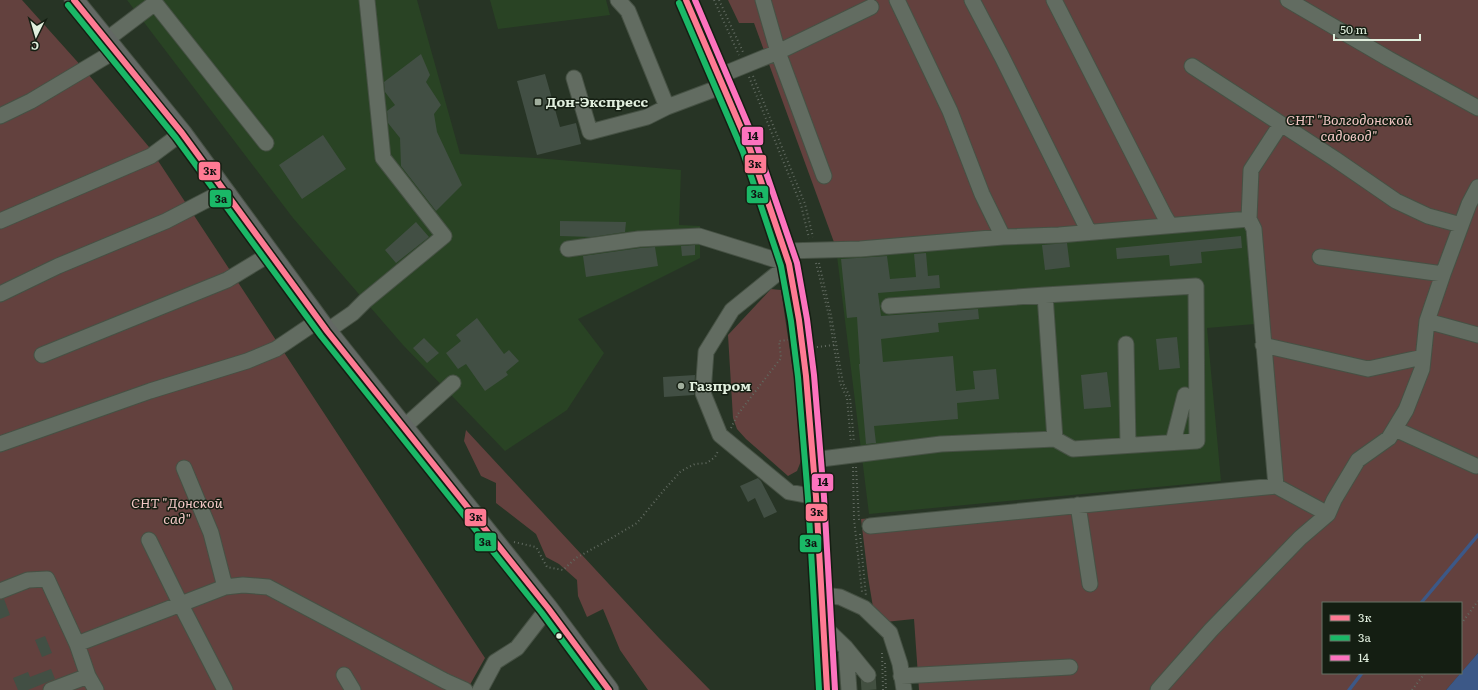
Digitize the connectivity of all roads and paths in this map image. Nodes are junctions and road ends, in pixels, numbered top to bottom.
1 (74, 0) edge
2 (367, 0) edge
3 (618, 0) edge
4 (686, 0) edge
5 (719, 0) edge
6 (763, 0) edge
7 (897, 0) edge
8 (972, 0) edge
9 (1054, 0) edge
10 (1288, 0) edge
11 (871, 7) dead end
12 (111, 46) junction
13 (778, 52) junction
14 (748, 64) junction
15 (1192, 66) dead end
16 (574, 78) dead end
17 (721, 81) junction
18 (667, 107) junction
19 (1478, 108) edge
20 (0, 116) edge
21 (1281, 124) junction
22 (182, 133) junction
23 (266, 143) dead end
24 (824, 176) dead end
25 (1478, 187) edge
26 (224, 191) junction
27 (1474, 206) edge
28 (1249, 219) junction
29 (0, 222) edge
30 (1170, 224) junction
31 (1461, 225) junction
32 (1089, 232) junction
33 (1003, 237) junction
34 (568, 249) dead end
35 (816, 251) junction
36 (270, 254) junction
37 (787, 257) junction
38 (1320, 257) dead end
39 (1442, 274) junction
40 (0, 294) edge
41 (1045, 295) junction
42 (889, 306) dead end
43 (1427, 321) junction
44 (323, 326) junction
45 (1478, 335) edge
46 (801, 338) junction
47 (1126, 344) dead end
48 (834, 345) dead end
49 (1264, 345) junction
50 (42, 355) dead end
51 (1423, 357) junction
52 (453, 383) dead end
53 (1185, 395) dead end
54 (404, 427) junction
55 (1395, 429) junction
56 (728, 433) dead end
57 (1055, 439) junction
58 (1173, 442) junction
59 (0, 444) edge
60 (722, 445) dead end
61 (1128, 446) junction
62 (855, 455) junction
63 (813, 460) junction
64 (1476, 466) dead end
65 (184, 468) dead end
66 (1276, 486) junction
67 (816, 497) junction
68 (1078, 505) junction
69 (1328, 514) junction
70 (863, 525) junction
71 (149, 540) dead end
72 (515, 542) dead end
73 (1090, 584) dead end
74 (225, 587) junction
75 (0, 591) edge
76 (822, 595) junction
77 (1478, 601) edge
78 (181, 605) junction
79 (548, 608) junction
80 (873, 616) junction
81 (1462, 623) edge
82 (823, 626) junction
83 (77, 644) junction
84 (884, 647) dead end
85 (846, 648) junction
86 (882, 651) dead end
87 (1070, 667) dead end
88 (344, 674) dead end
89 (1423, 674) edge
90 (868, 675) tunnel mouth
91 (88, 676) junction
92 (902, 683) edge
93 (51, 690) edge
94 (96, 690) edge
95 (225, 690) edge
96 (353, 690) edge
97 (465, 690) edge
98 (480, 690) edge
99 (609, 690) edge
100 (827, 690) edge
101 (849, 690) edge
102 (885, 690) edge
103 (1158, 690) edge
104 (1412, 690) edge

1 - 12 main road
2 - 44 lane
3 - 18 lane
4 - 17 main road
5 - 14 path
6 - 13 lane
7 - 33 lane
8 - 32 lane
9 - 30 lane
10 - 19 lane
11 - 13 lane
12 - 20 lane
12 - 22 main road
12 - 23 lane
13 - 14 lane
13 - 24 lane
14 - 17 lane
14 - 35 path
15 - 21 lane
16 - 18 lane
17 - 18 lane
17 - 37 main road
21 - 28 lane
21 - 31 lane
22 - 26 main road
22 - 29 lane
25 - 27 lane
26 - 36 main road
26 - 40 lane
27 - 31 lane
28 - 30 lane
28 - 49 lane
30 - 32 lane
31 - 39 lane
32 - 33 lane
33 - 35 lane
34 - 37 lane
35 - 37 lane
35 - 62 path
36 - 44 main road
36 - 50 lane
37 - 46 main road
37 - 67 lane
38 - 39 lane
39 - 43 lane
41 - 42 lane
41 - 57 lane
41 - 58 lane
43 - 45 lane
43 - 51 lane
44 - 54 main road
44 - 59 lane
46 - 48 path
46 - 56 path
46 - 63 main road
47 - 61 lane
49 - 51 lane
49 - 66 lane
51 - 55 lane
52 - 54 lane
53 - 58 lane
54 - 79 main road
55 - 64 lane
55 - 69 lane
57 - 61 lane
57 - 62 lane
58 - 61 lane
60 - 72 path
62 - 63 lane
62 - 70 path
63 - 67 main road
65 - 74 lane
66 - 68 lane
66 - 69 lane
67 - 76 main road
68 - 70 lane
68 - 73 lane
69 - 103 lane
70 - 80 path
71 - 78 lane
74 - 78 lane
74 - 97 lane
75 - 83 lane
76 - 80 lane
76 - 82 main road
77 - 81 path
78 - 83 lane
78 - 95 lane
79 - 98 lane
79 - 99 main road
80 - 92 lane
82 - 85 lane
82 - 100 main road
83 - 91 lane
84 - 102 path
85 - 90 lane
85 - 101 lane
86 - 102 path
87 - 92 lane
88 - 96 lane
89 - 104 path
91 - 93 lane
91 - 94 lane

